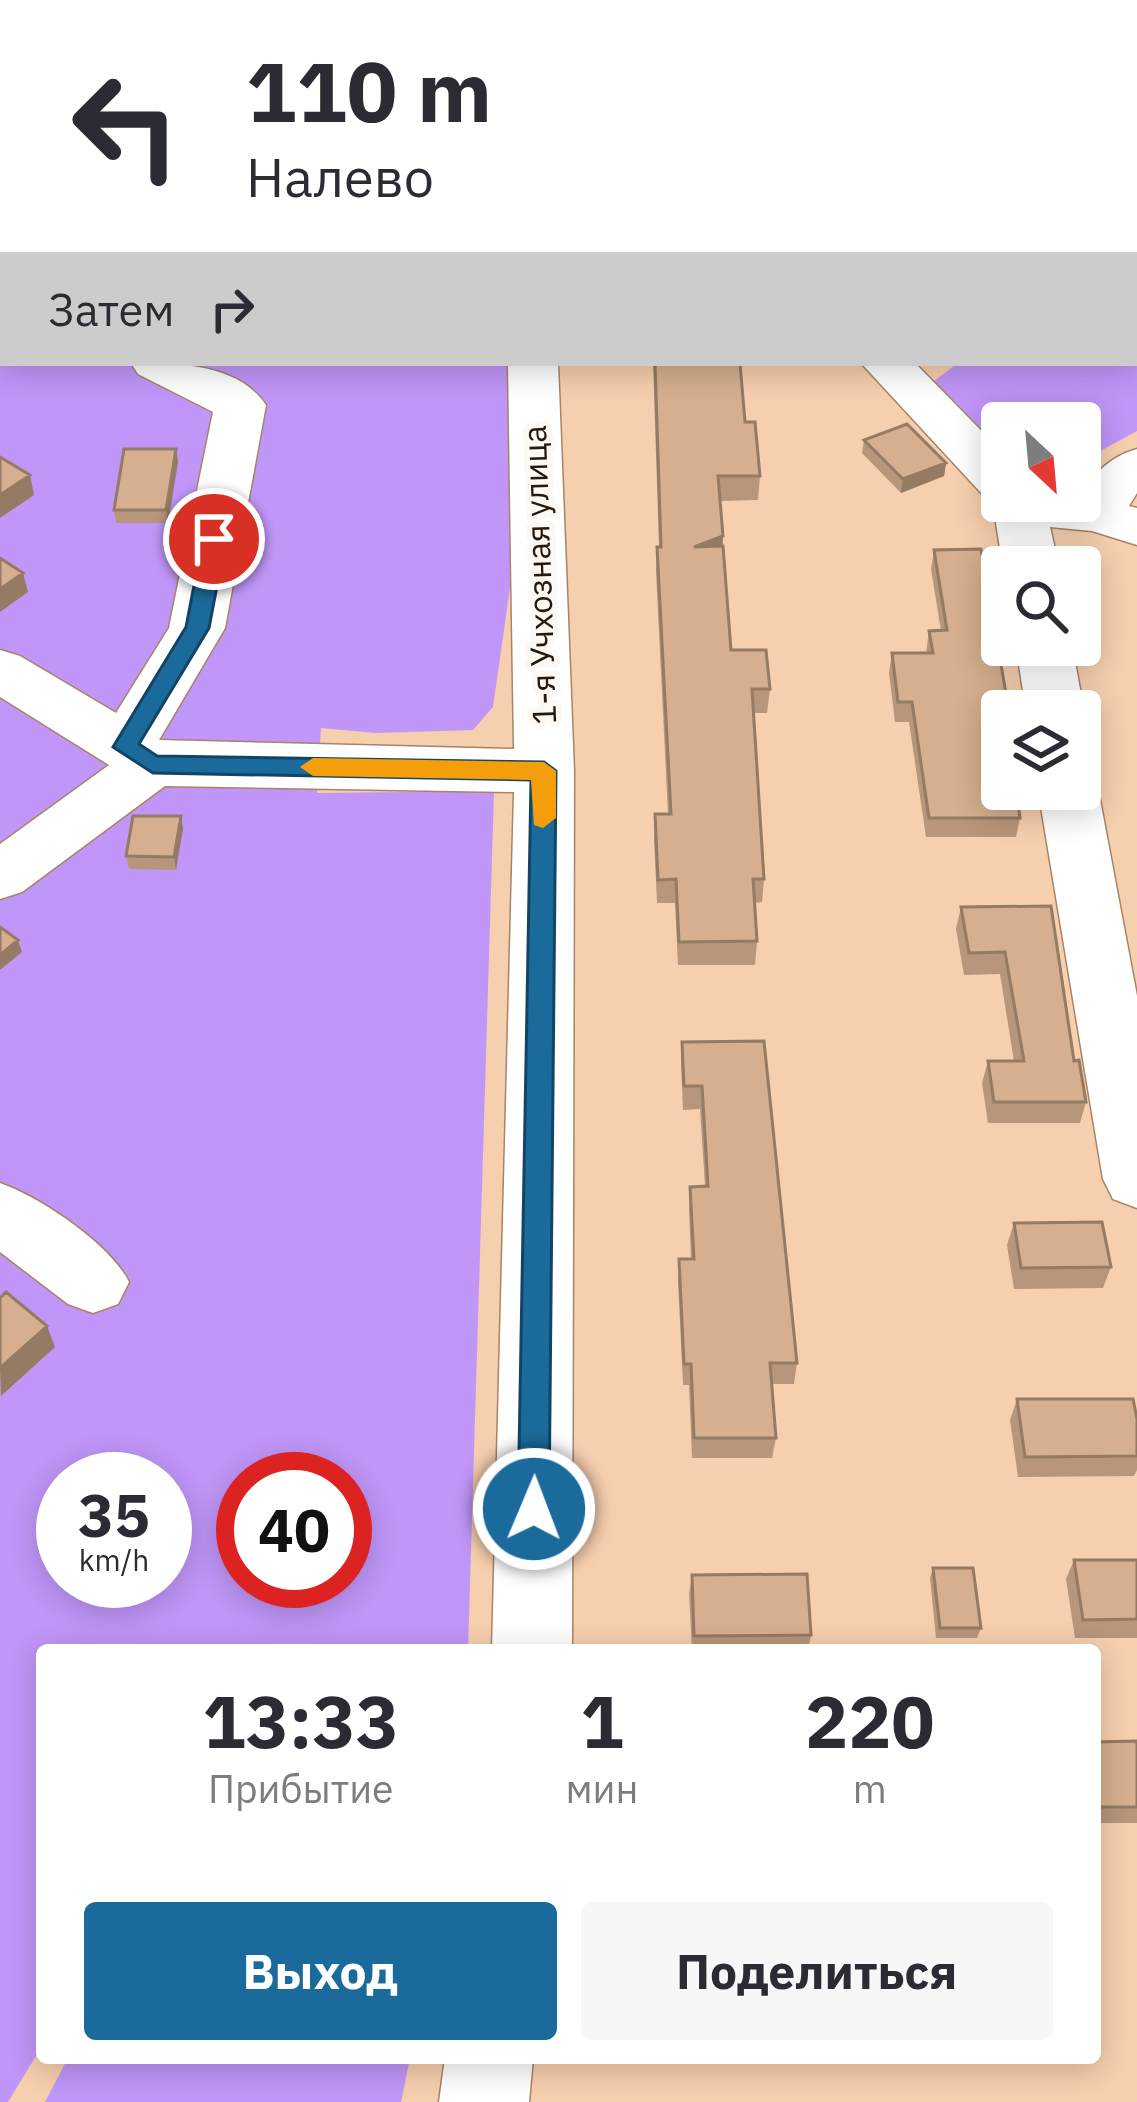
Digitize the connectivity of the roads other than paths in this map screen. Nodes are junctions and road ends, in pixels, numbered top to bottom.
1 (162, 366) edge
2 (533, 366) edge
3 (889, 366) edge
4 (981, 462) edge
5 (1137, 466) edge
6 (1117, 521) edge
7 (0, 670) edge
8 (139, 756) junction
9 (544, 771) junction
10 (1073, 810) edge
11 (0, 876) edge
12 (1120, 1004) edge
13 (1137, 1179) edge
14 (0, 1212) edge
15 (93, 1282) dead end
16 (532, 1644) edge
17 (488, 2064) edge
18 (484, 2102) edge

1 - 8 street
2 - 9 street, 1-я Учхозная улица
3 - 4 street
5 - 6 street
7 - 8 street
8 - 9 street
8 - 11 street
9 - 16 street, 1-я Учхозная улица
10 - 12 street
12 - 13 street
14 - 15 street
17 - 18 street

